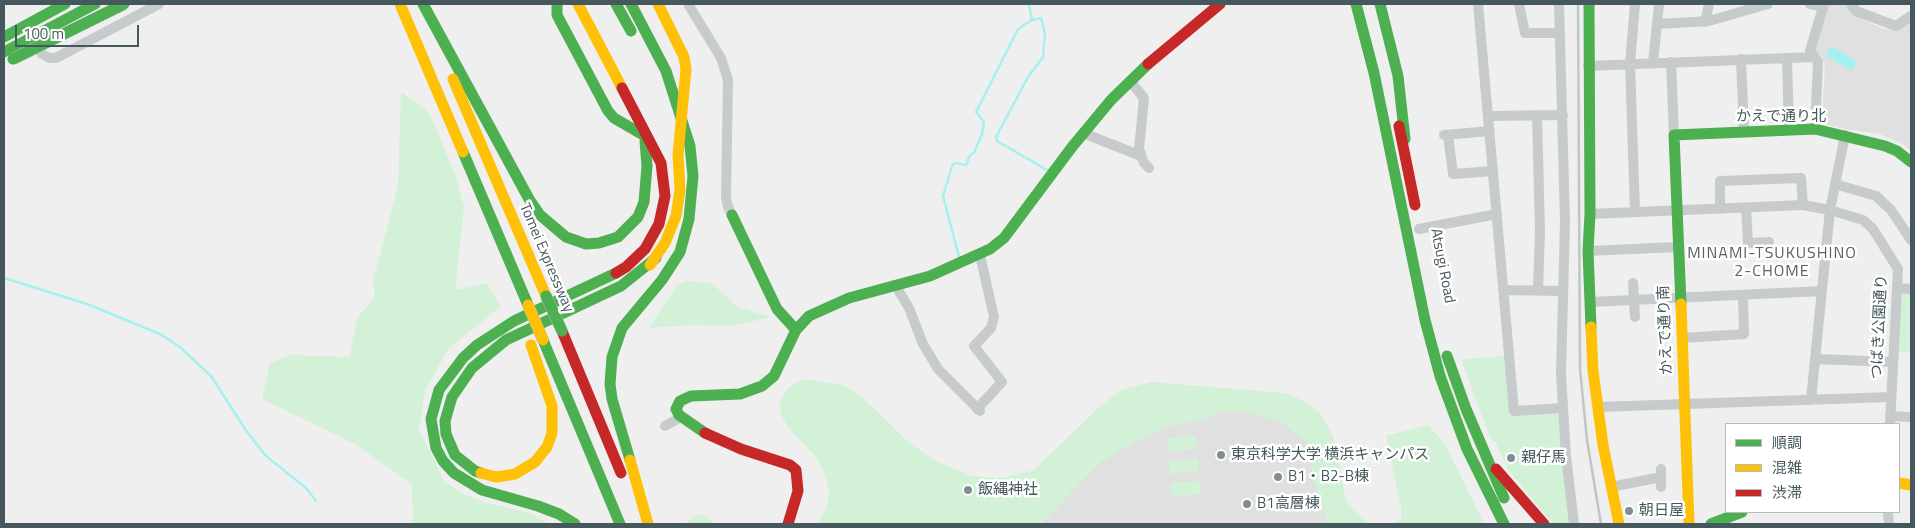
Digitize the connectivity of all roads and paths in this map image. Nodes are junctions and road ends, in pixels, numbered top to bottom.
1 (50, 4) edge
2 (56, 4) edge
3 (65, 4) edge
4 (95, 4) edge
5 (105, 4) edge
6 (124, 4) edge
7 (159, 4) edge
8 (400, 4) edge
9 (423, 4) edge
10 (556, 4) edge
11 (566, 4) edge
12 (578, 4) edge
13 (616, 4) edge
14 (631, 4) edge
15 (645, 4) edge
16 (658, 4) edge
17 (688, 4) edge
18 (1220, 4) edge
19 (1345, 4) edge
20 (1478, 4) edge
21 (1519, 4) edge
22 (1559, 4) edge
23 (1588, 4) edge
24 (1635, 4) edge
25 (1659, 4) edge
26 (1709, 4) edge
27 (1768, 4) edge
28 (1810, 4) edge
29 (1850, 4) edge
30 (1373, 5) edge
31 (1824, 5) edge
32 (1357, 8) edge
33 (1738, 8) edge
34 (1911, 16) edge
35 (1705, 22) junction
36 (1657, 24) junction
37 (604, 28) dead end
38 (4, 29) edge
39 (19, 29) junction
40 (1560, 33) junction
41 (4, 37) edge
42 (635, 40) dead end
43 (34, 41) junction
44 (4, 52) edge
45 (1814, 57) junction
46 (4, 58) edge
47 (1787, 58) junction
48 (1741, 59) junction
49 (1671, 62) junction
50 (1652, 63) junction
51 (4, 64) edge
52 (1630, 64) junction
53 (1588, 66) junction
54 (656, 77) dead end
55 (1130, 81) junction
56 (681, 114) junction
57 (1537, 115) junction
58 (1563, 115) junction
59 (1488, 116) junction
60 (1815, 129) junction
61 (1789, 130) junction
62 (1490, 131) junction
63 (1744, 131) junction
64 (1083, 133) junction
65 (1674, 135) junction
66 (1845, 135) junction
67 (645, 136) junction
68 (1391, 150) junction
69 (1141, 156) junction
70 (1911, 162) edge
71 (1150, 168) dead end
72 (1494, 171) junction
73 (1835, 184) junction
74 (480, 193) junction
75 (1803, 206) junction
76 (1746, 208) junction
77 (1720, 209) junction
78 (1677, 210) junction
79 (1830, 210) junction
80 (1635, 212) junction
81 (1497, 214) junction
82 (1590, 214) junction
83 (732, 215) joint
84 (1420, 233) joint
85 (1911, 240) edge
86 (1769, 242) dead end
87 (1678, 247) junction
88 (1826, 250) junction
89 (1588, 251) junction
90 (1792, 252) dead end
91 (980, 255) junction
92 (1633, 283) dead end
93 (895, 285) junction
94 (507, 286) dead end
95 (1898, 288) junction
96 (1911, 289) edge
97 (1503, 290) junction
98 (1538, 290) junction
99 (1563, 291) junction
100 (1822, 291) junction
101 (1743, 295) junction
102 (1680, 298) junction
103 (1634, 300) junction
104 (1590, 302) junction
105 (522, 307) junction
106 (1635, 318) dead end
107 (796, 330) junction
108 (1682, 338) junction
109 (1444, 344) dead end
110 (1815, 359) junction
111 (1893, 362) junction
112 (1891, 397) junction
113 (1811, 400) junction
114 (1684, 404) junction
115 (1598, 407) junction
116 (1562, 408) junction
117 (681, 417) junction
118 (1911, 417) edge
119 (1890, 420) edge
120 (665, 426) dead end
121 (1488, 462) junction
122 (1661, 477) dead end
123 (1611, 488) junction
124 (1739, 513) edge
125 (575, 524) edge
126 (620, 524) edge
127 (642, 524) edge
128 (648, 524) edge
129 (788, 524) edge
130 (1504, 524) edge
131 (1515, 524) edge
132 (1544, 524) edge
133 (1574, 524) edge
134 (1619, 524) edge
135 (1689, 524) edge
136 (1711, 524) edge

1 - 38 main road
2 - 39 main road
3 - 39 main road
4 - 44 main road
5 - 43 main road
6 - 51 main road, bridge
7 - 43 street
8 - 74 main road
9 - 67 main road
9 - 127 main road, Tomei Expressway, bridge
10 - 67 main road
11 - 67 main road
12 - 67 main road
13 - 42 main road
14 - 56 main road
15 - 56 main road
16 - 56 main road
17 - 83 street
18 - 55 main road
19 - 68 main road
20 - 59 street
21 - 40 street
22 - 40 street
23 - 53 main road
24 - 52 street
25 - 36 street
26 - 35 street
27 - 33 street
28 - 31 street
29 - 34 street
30 - 84 main road, Atsugi Road
31 - 45 street
32 - 68 main road, Atsugi Road
33 - 35 street
35 - 36 street
36 - 50 street
37 - 67 main road
39 - 41 main road
40 - 58 street
43 - 46 main road
45 - 47 street
45 - 60 street
47 - 48 street
47 - 61 street
48 - 49 street
48 - 63 street
49 - 50 street
49 - 65 street
50 - 52 street
52 - 53 street
52 - 80 street
53 - 82 main road
54 - 56 main road
55 - 64 main road
55 - 69 street
56 - 105 main road
56 - 128 main road
57 - 58 street
57 - 59 street
57 - 98 street
58 - 99 street
59 - 62 street
60 - 61 main road, かえで通り北
60 - 66 main road, かえで通り北
61 - 63 main road, かえで通り北
62 - 72 street
62 - 72 street
63 - 65 main road, かえで通り北
64 - 69 street
64 - 91 main road
65 - 78 main road, かえで通り南
66 - 70 main road, かえで通り北
66 - 73 street
67 - 125 main road
68 - 130 main road, Atsugi Road
69 - 71 street
72 - 81 street
73 - 79 street
73 - 85 street
74 - 94 main road
74 - 105 main road
75 - 76 street, つばき公園通り
75 - 77 street
75 - 79 street, つばき公園通り
76 - 77 street, つばき公園通り
76 - 86 street
77 - 78 street, つばき公園通り
78 - 80 street, つばき公園通り
78 - 87 main road, かえで通り南
79 - 88 street
79 - 95 street, つばき公園通り
80 - 82 street, つばき公園通り
81 - 84 street
81 - 97 street
82 - 89 main road
83 - 107 main road
87 - 89 street
87 - 102 main road, かえで通り南
88 - 90 street
88 - 100 street
89 - 104 main road
91 - 93 main road
91 - 93 street
92 - 103 street
93 - 107 main road
95 - 96 street
95 - 111 street, つばき公園通り
97 - 98 street
97 - 116 street
98 - 99 street
99 - 116 street
100 - 101 street
100 - 110 street
101 - 102 street
101 - 108 street
102 - 103 street
102 - 108 main road, かえで通り南
103 - 104 street
103 - 106 street
104 - 115 main road
105 - 126 main road, bridge
107 - 117 main road
108 - 114 main road, かえで通り南
109 - 121 main road
110 - 111 street
110 - 113 street
111 - 112 street, つばき公園通り
112 - 113 street
112 - 119 street, つばき公園通り
113 - 114 street
114 - 115 street
114 - 135 main road, かえで通り南
115 - 123 main road
116 - 133 street
117 - 120 street
117 - 129 main road
118 - 119 street
121 - 131 main road
121 - 132 main road
122 - 123 street
123 - 134 main road
124 - 136 main road

